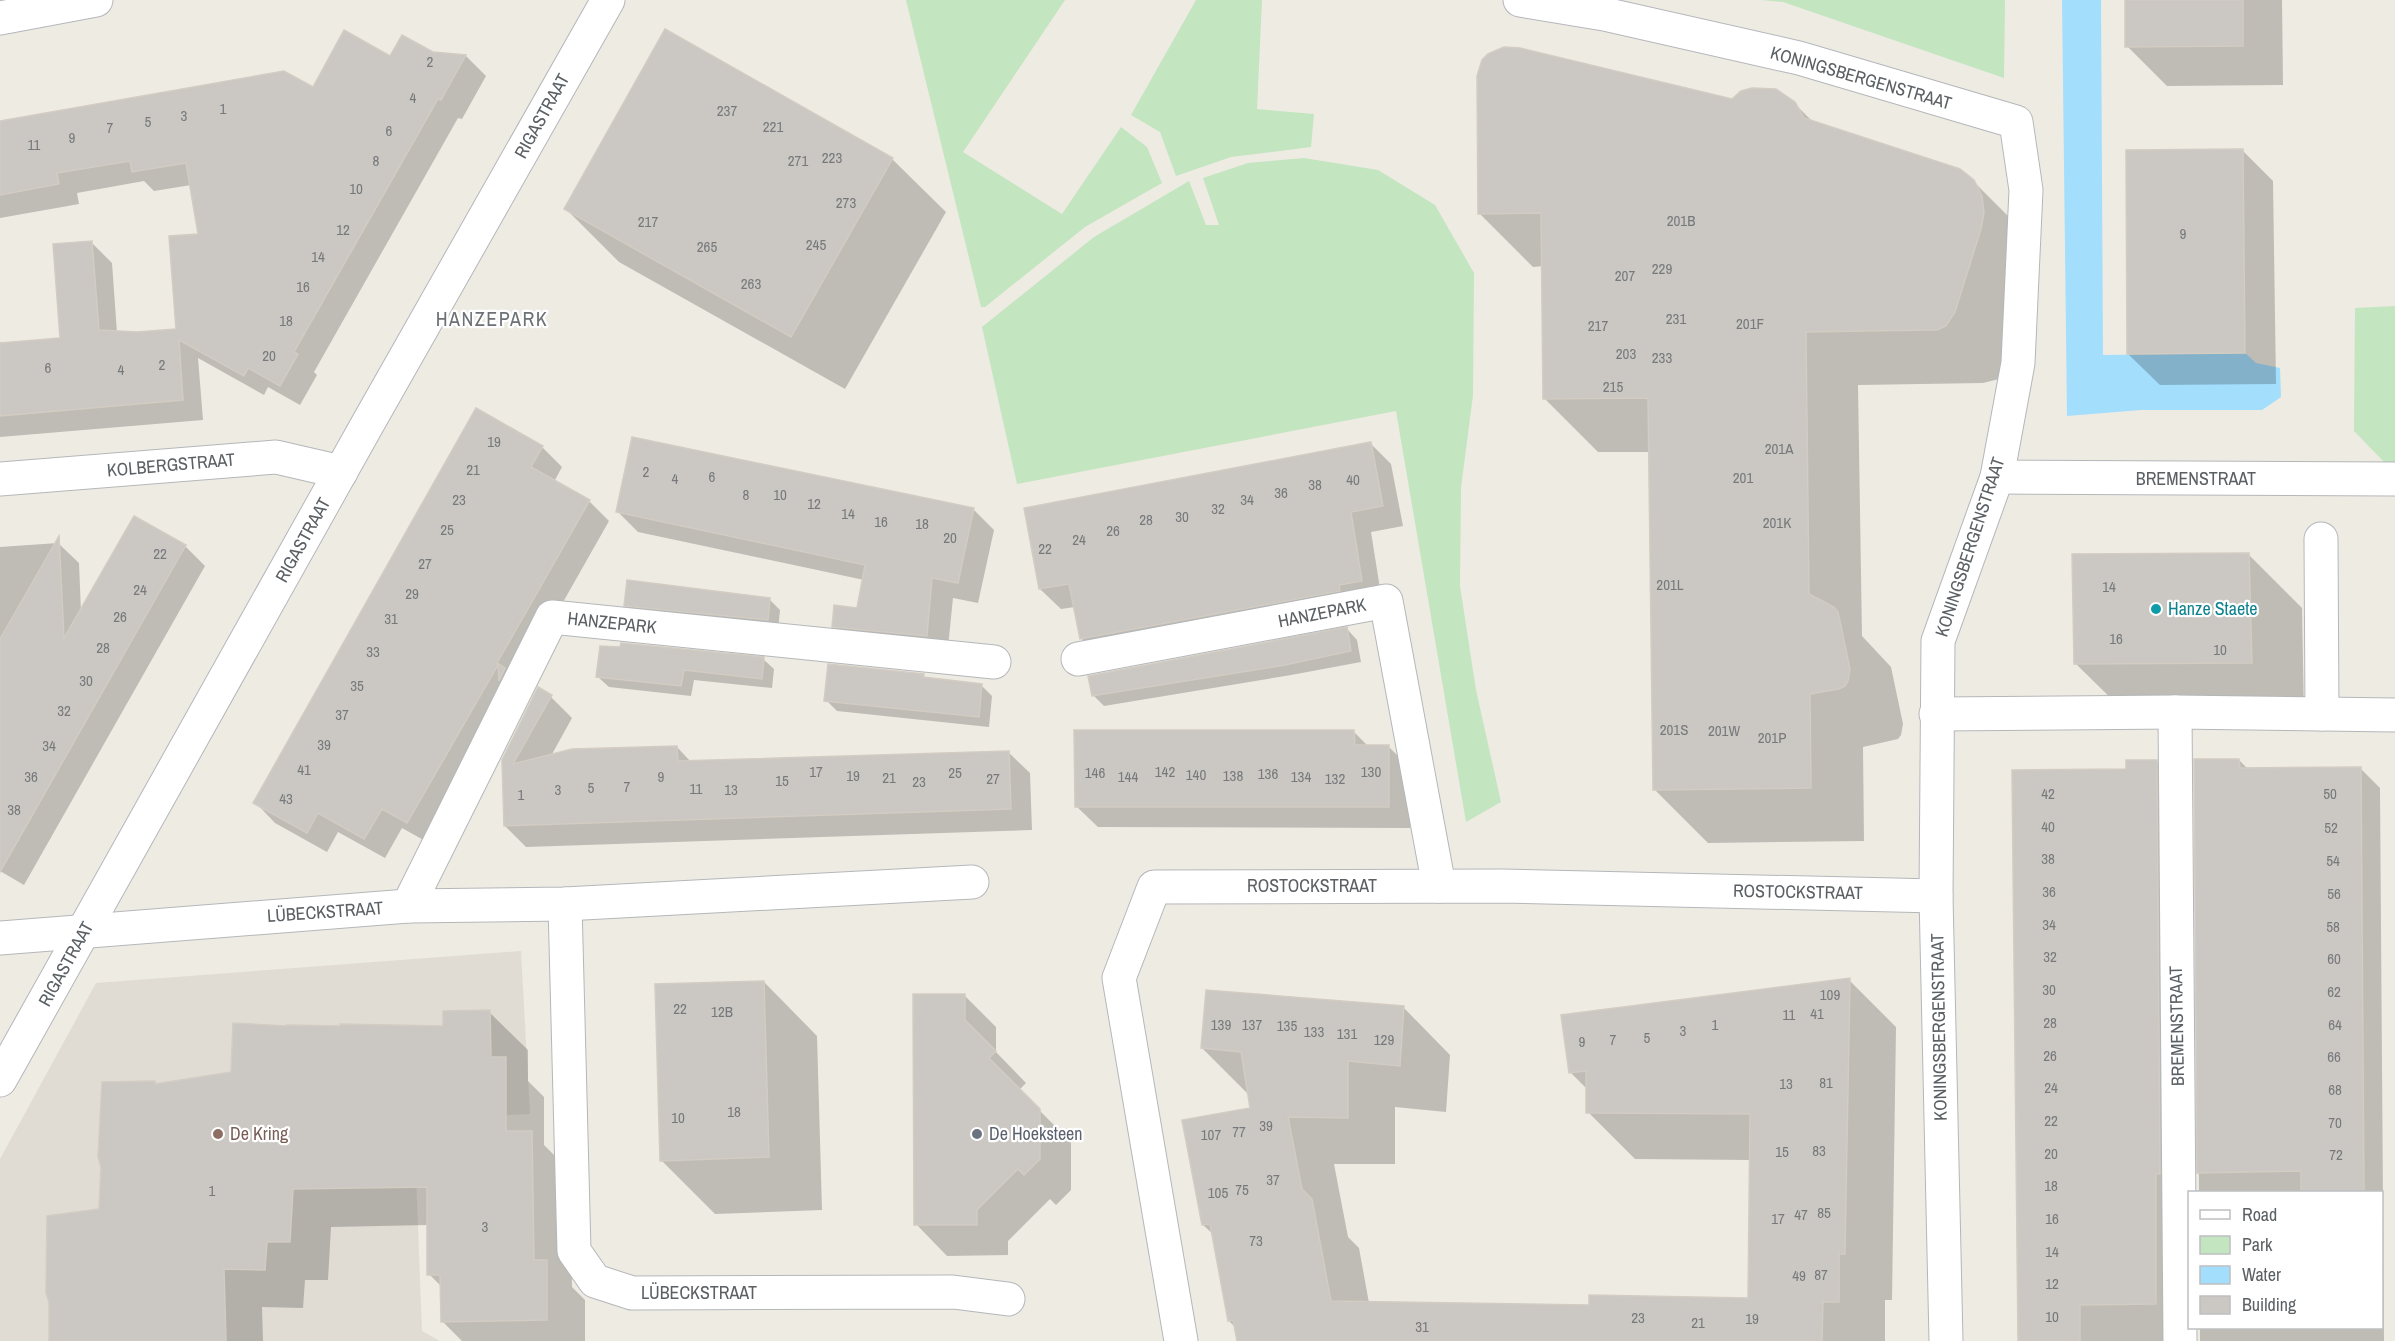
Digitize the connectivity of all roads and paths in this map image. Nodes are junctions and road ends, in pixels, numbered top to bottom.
1 (96, 0) edge
2 (608, 0) edge
3 (1520, 0) edge
4 (0, 18) edge
5 (341, 472) junction
6 (1997, 477) junction
7 (0, 479) edge
8 (2395, 479) edge
9 (2321, 539) dead end
10 (1078, 659) dead end
11 (994, 662) dead end
12 (2175, 712) junction
13 (1936, 714) junction
14 (2322, 714) junction
15 (2395, 715) edge
16 (972, 882) dead end
17 (1439, 886) junction
18 (1936, 896) junction
19 (565, 904) junction
20 (408, 906) junction
21 (85, 929) junction
22 (0, 938) edge
23 (0, 1080) edge
24 (1008, 1299) dead end
25 (1181, 1341) edge
26 (1946, 1341) edge
27 (2180, 1341) edge

1 - 4 street
2 - 5 street, RIGASTRAAT
3 - 6 street, KONINGSBERGENSTRAAT
5 - 7 street, KOLBERGSTRAAT
5 - 21 street, RIGASTRAAT
6 - 8 street, BREMENSTRAAT
6 - 13 street, KONINGSBERGENSTRAAT
9 - 14 street
10 - 17 street, HANZEPARK
11 - 20 street, HANZEPARK
12 - 13 street
12 - 14 street
12 - 27 street, BREMENSTRAAT
13 - 18 street, KONINGSBERGENSTRAAT
14 - 15 street
16 - 19 street, LÜBECKSTRAAT
17 - 18 street, ROSTOCKSTRAAT
17 - 25 street, ROSTOCKSTRAAT
18 - 26 street, KONINGSBERGENSTRAAT
19 - 20 street, LÜBECKSTRAAT
19 - 24 street, LÜBECKSTRAAT
20 - 21 street, LÜBECKSTRAAT
21 - 22 street, LÜBECKSTRAAT
21 - 23 street, RIGASTRAAT

